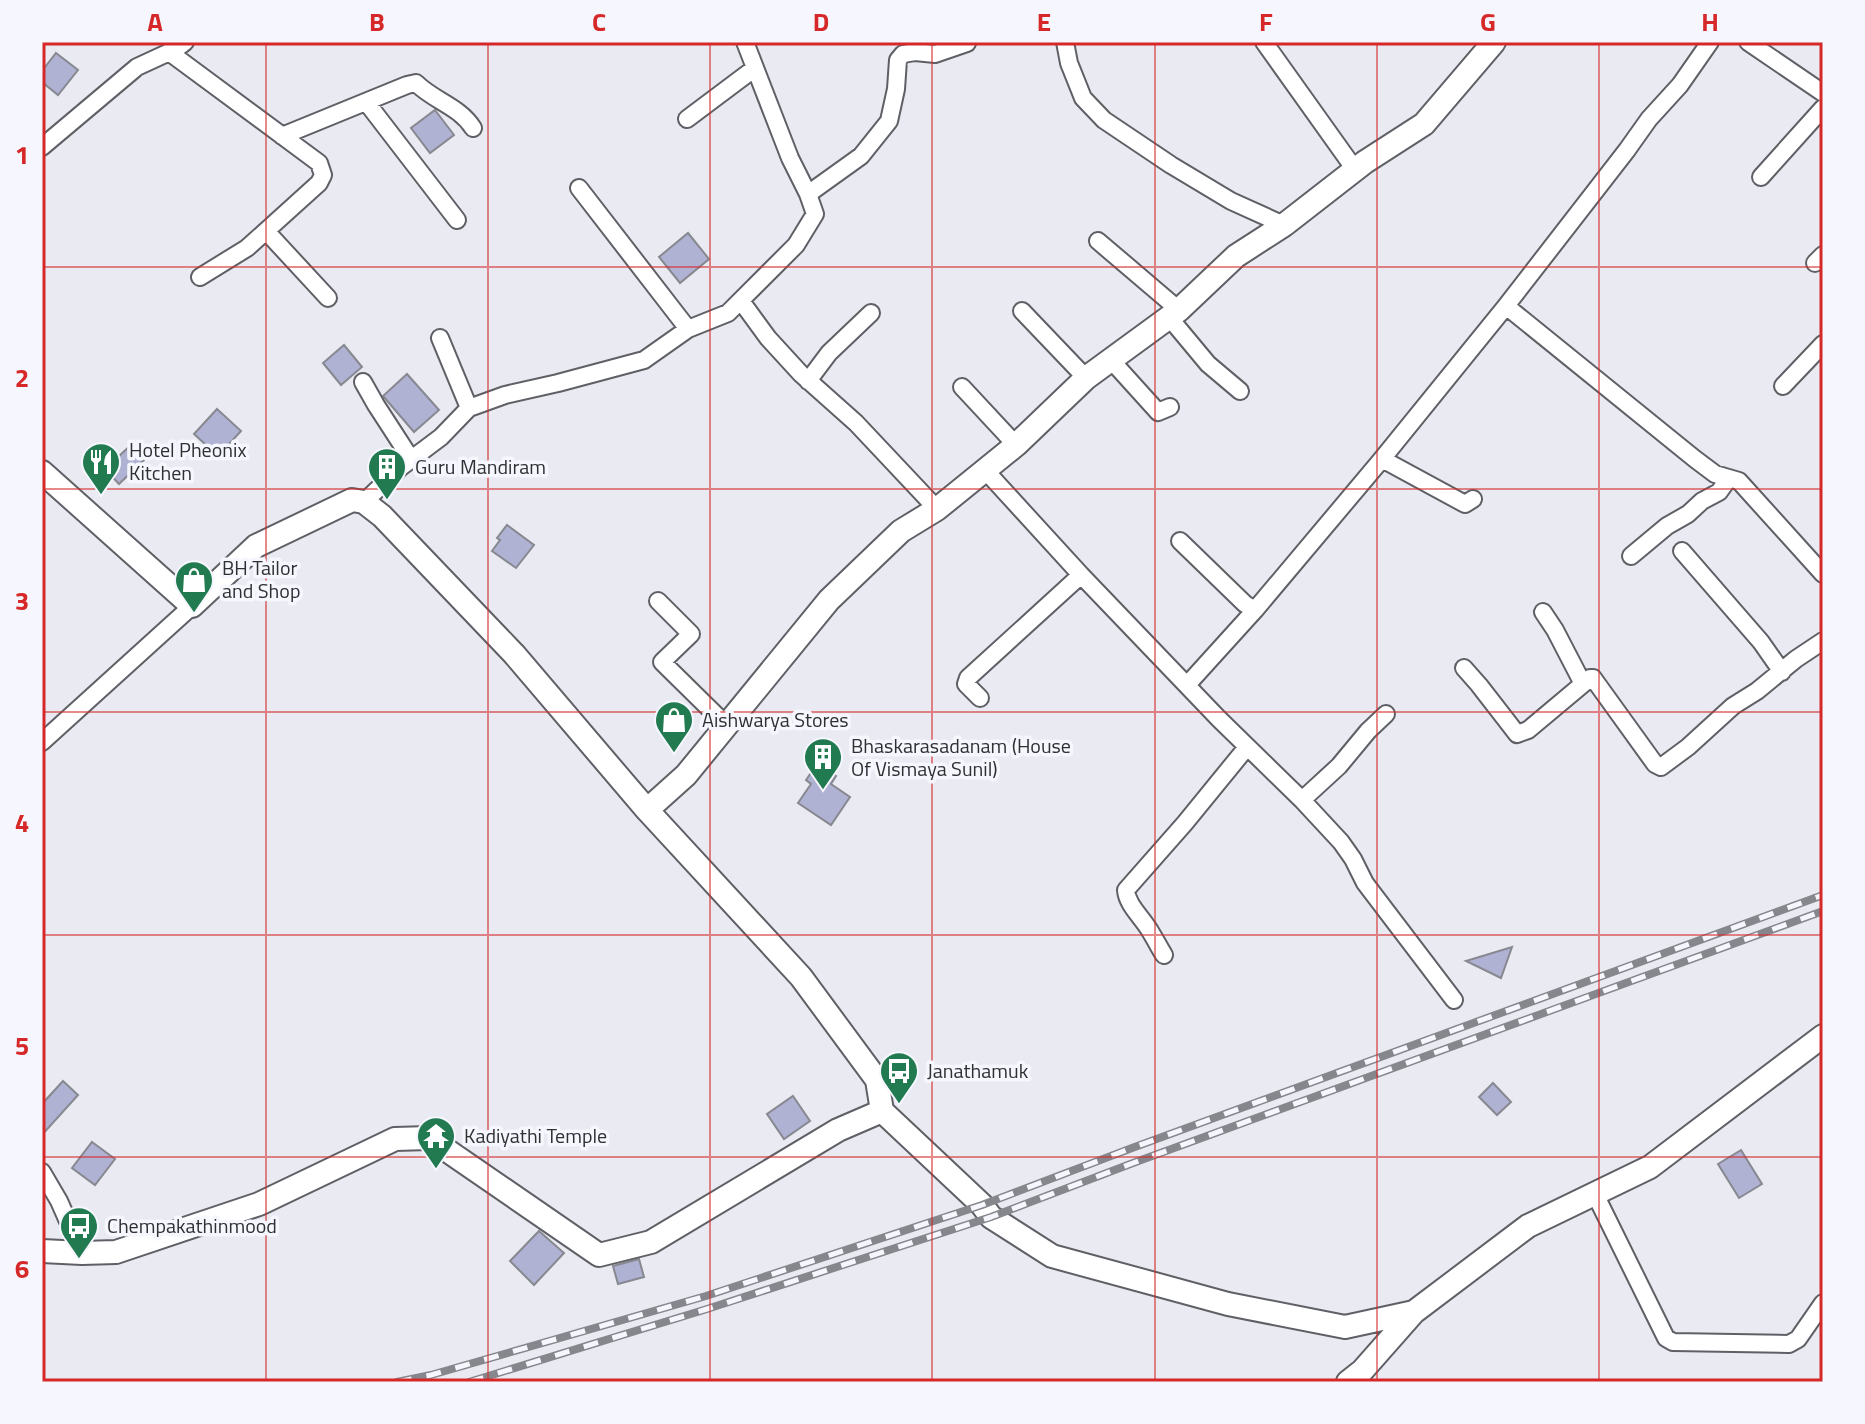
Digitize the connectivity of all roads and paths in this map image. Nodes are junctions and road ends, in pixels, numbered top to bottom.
1 (185, 42) edge
2 (745, 42) edge
3 (1065, 42) edge
4 (1264, 42) edge
5 (1494, 42) edge
6 (1710, 42) edge
7 (1748, 42) edge
8 (967, 43) edge
9 (169, 52) junction
10 (755, 68) junction
11 (1823, 93) edge
12 (367, 103) junction
13 (1823, 108) edge
14 (687, 119) dead end
15 (473, 128) dead end
16 (282, 136) junction
17 (42, 147) edge
18 (1356, 171) junction
19 (1761, 177) dead end
20 (579, 188) dead end
21 (808, 194) junction
22 (457, 220) dead end
23 (1284, 225) junction
24 (266, 231) junction
25 (1098, 241) dead end
26 (200, 277) dead end
27 (328, 298) dead end
28 (741, 301) junction
29 (1506, 306) junction
30 (1022, 311) dead end
31 (871, 313) dead end
32 (1173, 313) junction
33 (688, 329) junction
34 (440, 338) dead end
35 (1823, 344) edge
36 (1111, 360) junction
37 (1086, 378) junction
38 (808, 381) junction
39 (363, 382) dead end
40 (1783, 386) dead end
41 (962, 387) dead end
42 (1240, 391) dead end
43 (1170, 407) dead end
44 (469, 408) junction
45 (1016, 445) junction
46 (411, 459) junction
47 (1382, 459) junction
48 (985, 470) junction
49 (42, 472) edge
50 (1729, 478) junction
51 (1473, 499) dead end
52 (364, 502) junction
53 (937, 509) junction
54 (1180, 541) dead end
55 (1682, 551) dead end
56 (1631, 556) dead end
57 (1823, 574) edge
58 (1081, 575) junction
59 (658, 601) dead end
60 (192, 606) junction
61 (1255, 610) junction
62 (1543, 612) dead end
63 (1823, 641) edge
64 (1464, 668) dead end
65 (1782, 672) junction
66 (1583, 684) junction
67 (1187, 685) junction
68 (980, 698) dead end
69 (1386, 714) dead end
70 (727, 726) junction
71 (42, 742) edge
72 (1247, 747) junction
73 (1302, 800) junction
74 (647, 810) junction
75 (1164, 955) dead end
76 (1454, 1000) dead end
77 (1823, 1036) edge
78 (882, 1111) junction
79 (42, 1172) edge
80 (1595, 1194) junction
81 (42, 1251) edge
82 (82, 1253) junction
83 (1823, 1303) edge
84 (1414, 1312) junction
85 (1360, 1378) edge

1 - 9 street
2 - 10 street
3 - 23 street
4 - 18 street
5 - 18 main road
6 - 29 street
7 - 11 street
8 - 21 street
9 - 16 street
9 - 17 street
10 - 14 street
10 - 21 street
12 - 15 street
12 - 16 street
12 - 22 street
13 - 19 street
16 - 24 street
18 - 23 main road
20 - 33 street
21 - 28 street
23 - 32 main road
24 - 26 street
24 - 27 street
25 - 32 street
28 - 33 street
28 - 38 street
29 - 47 street
29 - 50 street
30 - 37 street
31 - 38 street
32 - 36 main road
32 - 42 street
33 - 44 street
34 - 44 street
35 - 40 street
36 - 37 main road
36 - 43 street
37 - 45 main road
38 - 53 street
39 - 46 street
41 - 45 street
44 - 46 street
45 - 48 main road
46 - 52 street
47 - 51 street
47 - 61 street
48 - 53 main road
48 - 58 street
49 - 60 main road
50 - 56 street
50 - 57 street
52 - 60 main road
52 - 74 main road
53 - 70 main road
54 - 61 street
55 - 65 street
58 - 67 street
58 - 68 street
59 - 70 street
60 - 71 street
61 - 67 street
62 - 66 street
63 - 65 street
64 - 66 street
65 - 66 street
67 - 72 street
69 - 73 street
70 - 74 main road
72 - 73 street
72 - 75 street
73 - 76 street
74 - 78 main road
77 - 80 main road
78 - 82 main road
78 - 84 main road
79 - 82 street
80 - 83 street
80 - 84 main road
81 - 82 main road
84 - 85 main road

